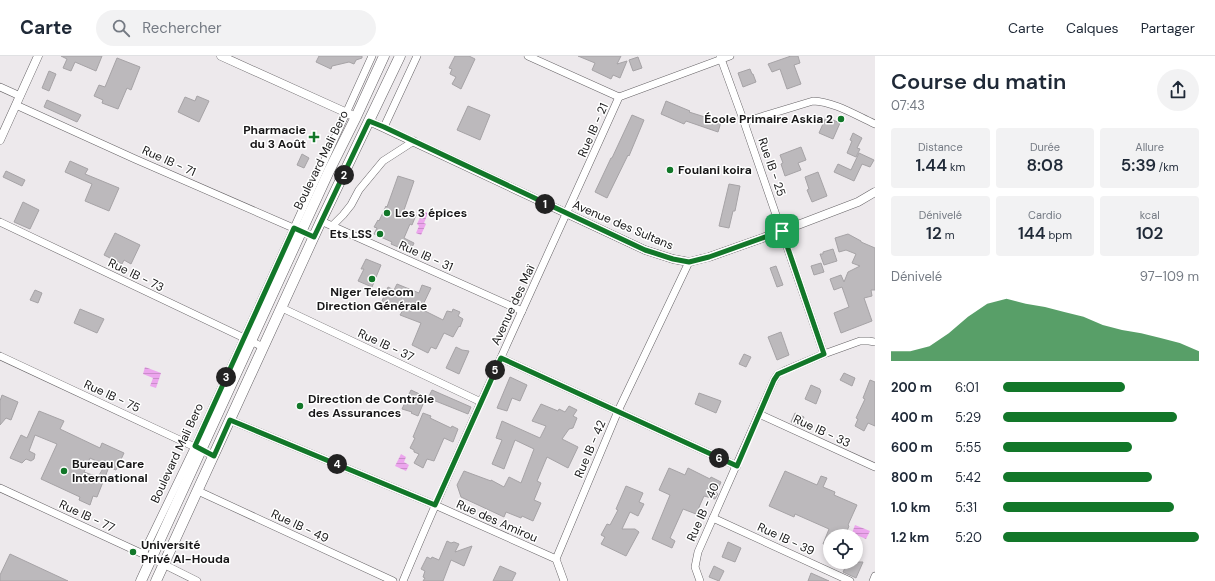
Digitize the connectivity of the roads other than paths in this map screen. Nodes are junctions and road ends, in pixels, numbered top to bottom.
1 (38, 56) edge
2 (222, 56) edge
3 (372, 56) edge
4 (384, 56) edge
5 (400, 56) edge
6 (417, 56) edge
7 (528, 56) edge
8 (730, 56) edge
9 (720, 58) edge
10 (544, 59) edge
11 (0, 87) edge
12 (20, 96) junction
13 (620, 97) junction
14 (16, 105) junction
15 (347, 113) junction
16 (356, 117) junction
17 (369, 121) junction
18 (744, 122) junction
19 (875, 124) edge
20 (384, 127) junction
21 (0, 140) edge
22 (414, 141) junction
23 (875, 192) edge
24 (567, 214) junction
25 (0, 222) edge
26 (321, 222) junction
27 (332, 226) junction
28 (298, 230) junction
29 (782, 231) junction
30 (314, 237) junction
31 (689, 262) junction
32 (282, 308) junction
33 (522, 310) junction
34 (248, 340) junction
35 (875, 342) edge
36 (263, 347) junction
37 (824, 354) junction
38 (0, 356) edge
39 (501, 358) junction
40 (481, 402) junction
41 (618, 411) junction
42 (759, 414) junction
43 (230, 420) junction
44 (198, 448) junction
45 (214, 456) junction
46 (737, 466) junction
47 (875, 467) edge
48 (0, 488) edge
49 (198, 491) junction
50 (435, 505) junction
51 (713, 518) junction
52 (147, 557) junction
53 (556, 559) junction
54 (164, 565) junction
55 (875, 576) edge
56 (141, 581) edge
57 (156, 581) edge
58 (197, 581) edge
59 (393, 581) edge
60 (403, 581) edge
61 (564, 581) edge
62 (700, 581) edge
63 (850, 581) edge
64 (873, 581) edge

1 - 12 street
2 - 15 street
3 - 15 street, Boulevard Mali Bero
4 - 16 main road, Boulevard Mali Bero
5 - 17 main road
6 - 20 street
7 - 10 street
8 - 9 street, Rue IB - 21
9 - 13 street, Rue IB - 21
9 - 18 street, Rue IB - 25
10 - 13 street
11 - 12 street
12 - 14 street
13 - 24 street, Rue IB - 21
14 - 21 street
14 - 28 street, Rue IB - 71
15 - 16 street
15 - 28 street, Boulevard Mali Bero
16 - 28 main road, Boulevard Mali Bero
17 - 20 street, Avenue des Sultans
17 - 26 main road
18 - 19 street
18 - 29 street, Rue IB - 25
20 - 22 street, Avenue des Sultans
22 - 24 street, Avenue des Sultans
22 - 27 street
23 - 29 street, Avenue des Sultans
24 - 31 street, Avenue des Sultans
24 - 33 street, Avenue des Maï
25 - 34 street, Rue IB - 73
26 - 27 street, Rue IB - 31
26 - 30 main road
27 - 33 street, Rue IB - 31
28 - 30 street, Rue IB - 71
28 - 34 main road, Boulevard Mali Bero
29 - 31 street, Avenue des Sultans
29 - 37 street, Rue IB - 25
30 - 32 main road
31 - 41 street, Rue IB - 42
32 - 36 main road
32 - 40 street, Rue IB - 37
33 - 39 street, Avenue des Maï
34 - 36 street, Rue IB - 73
34 - 44 main road, Boulevard Mali Bero
35 - 37 street, Rue IB - 40
36 - 43 main road
37 - 42 street, Rue IB - 40
38 - 44 street, Rue IB - 75
39 - 40 street, Avenue des Maï
39 - 41 street
40 - 50 street, Avenue des Maï
41 - 46 street
41 - 53 street, Rue IB - 42
42 - 46 street, Rue IB - 40
42 - 47 street, Rue IB - 33
43 - 45 main road
43 - 50 street, Rue des Amirou
44 - 45 street, Rue IB - 75
44 - 52 main road, Boulevard Mali Bero
45 - 49 main road
46 - 51 street, Rue IB - 40
48 - 52 street, Rue IB - 77
49 - 54 main road
49 - 59 street, Rue IB - 49
50 - 53 street, Rue des Amirou
50 - 60 street, Avenue des Maï
51 - 62 street, Rue IB - 40
51 - 63 street, Rue IB - 39
52 - 54 street, Rue IB - 77
52 - 56 main road, Boulevard Mali Bero
53 - 61 street
54 - 57 main road
54 - 58 street, Rue IB - 77
55 - 64 street

